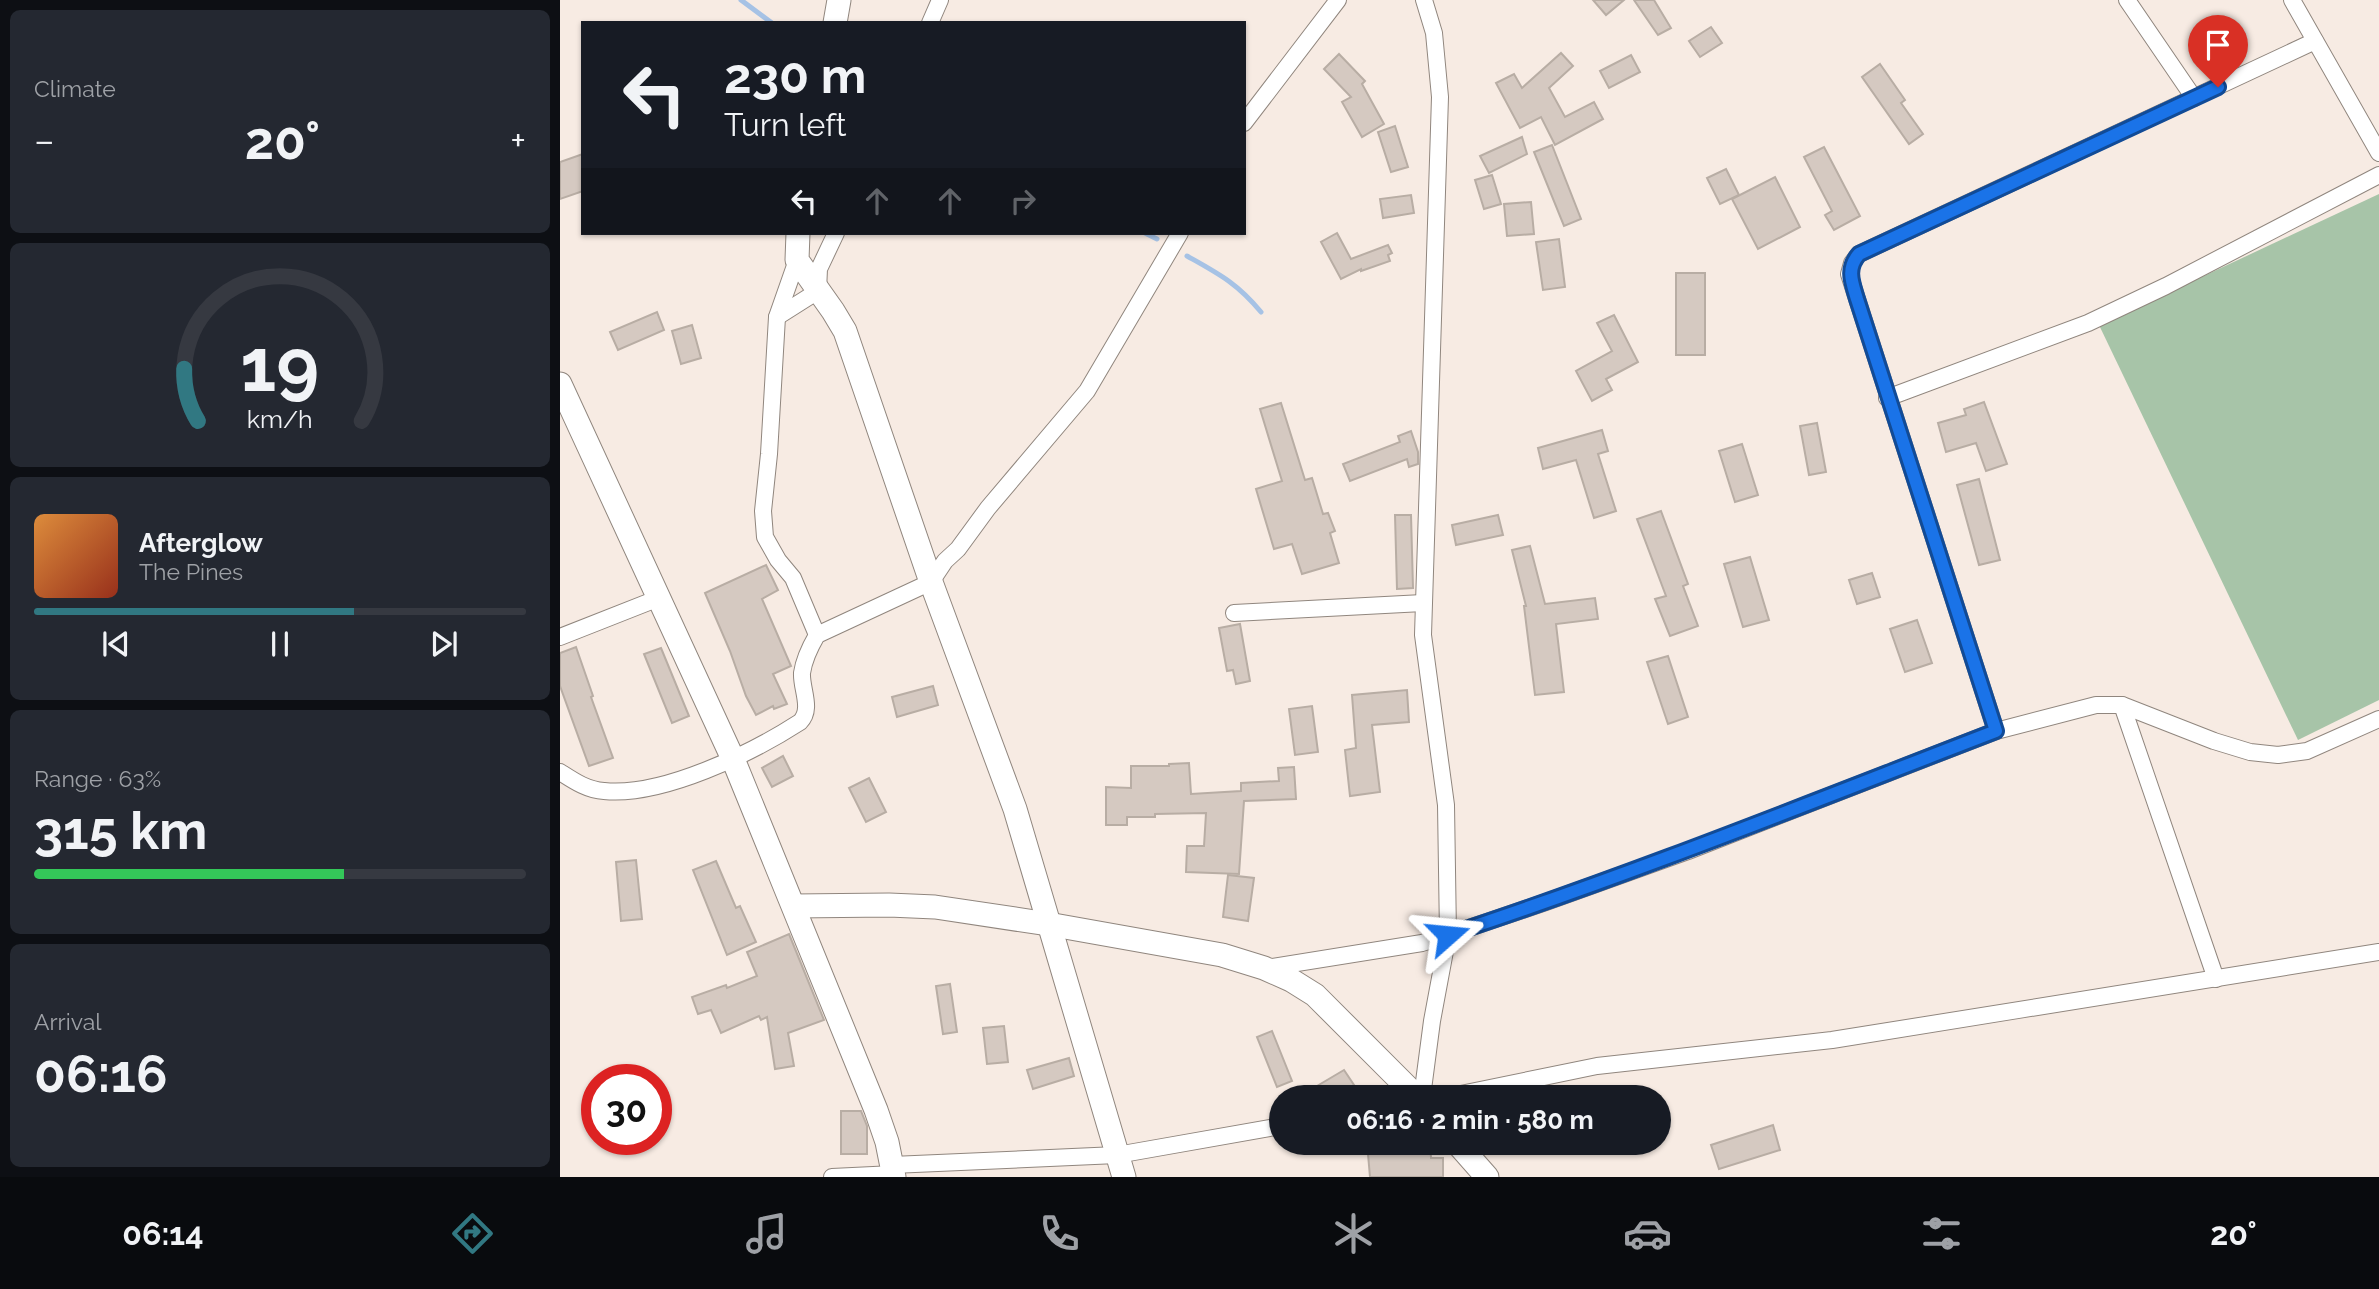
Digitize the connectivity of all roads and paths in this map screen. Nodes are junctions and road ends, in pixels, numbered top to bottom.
1 (839, 0) edge
2 (940, 0) edge
3 (1338, 0) edge
4 (1424, 0) edge
5 (2127, 0) edge
6 (2292, 0) edge
7 (835, 21) edge
8 (931, 21) edge
9 (2315, 41) junction
10 (2193, 98) junction
11 (1246, 119) edge
12 (2379, 153) edge
13 (2379, 175) edge
14 (798, 235) edge
15 (835, 235) edge
16 (1179, 235) edge
17 (797, 260) junction
18 (818, 291) junction
19 (777, 317) junction
20 (560, 383) edge
21 (1887, 398) junction
22 (931, 582) junction
23 (659, 598) junction
24 (1423, 604) junction
25 (1234, 613) dead end
26 (817, 635) junction
27 (560, 638) edge
28 (2122, 705) junction
29 (2377, 724) edge
30 (1996, 731) junction
31 (733, 759) junction
32 (560, 772) edge
33 (794, 906) junction
34 (1048, 924) junction
35 (1448, 935) junction
36 (2379, 952) edge
37 (1264, 968) junction
38 (2216, 979) junction
39 (1408, 1085) edge
40 (1422, 1085) edge
41 (1504, 1085) edge
42 (1269, 1128) edge
43 (1117, 1155) junction
44 (1468, 1155) edge
45 (893, 1172) edge
46 (832, 1177) edge
47 (1124, 1177) edge
48 (1487, 1177) edge

1 - 7 street
2 - 8 street
3 - 11 street
4 - 24 street
5 - 10 street
6 - 9 street
9 - 10 street
9 - 12 street
10 - 21 street
13 - 21 street
14 - 17 street
15 - 18 street
16 - 22 street
17 - 18 street
17 - 19 street
18 - 19 street
18 - 22 street
19 - 26 street
20 - 23 street
21 - 30 street
22 - 26 street
22 - 34 street
23 - 27 street
23 - 31 street
24 - 25 street
24 - 35 street
26 - 31 street
28 - 29 street
28 - 30 street
28 - 38 street
30 - 35 street
31 - 32 street
31 - 33 street
33 - 34 street
33 - 45 street
34 - 37 street
34 - 43 street
35 - 37 street
35 - 40 street
36 - 38 street
37 - 39 street
38 - 41 street
42 - 43 street
43 - 45 street
43 - 47 street
44 - 48 street
45 - 46 street

